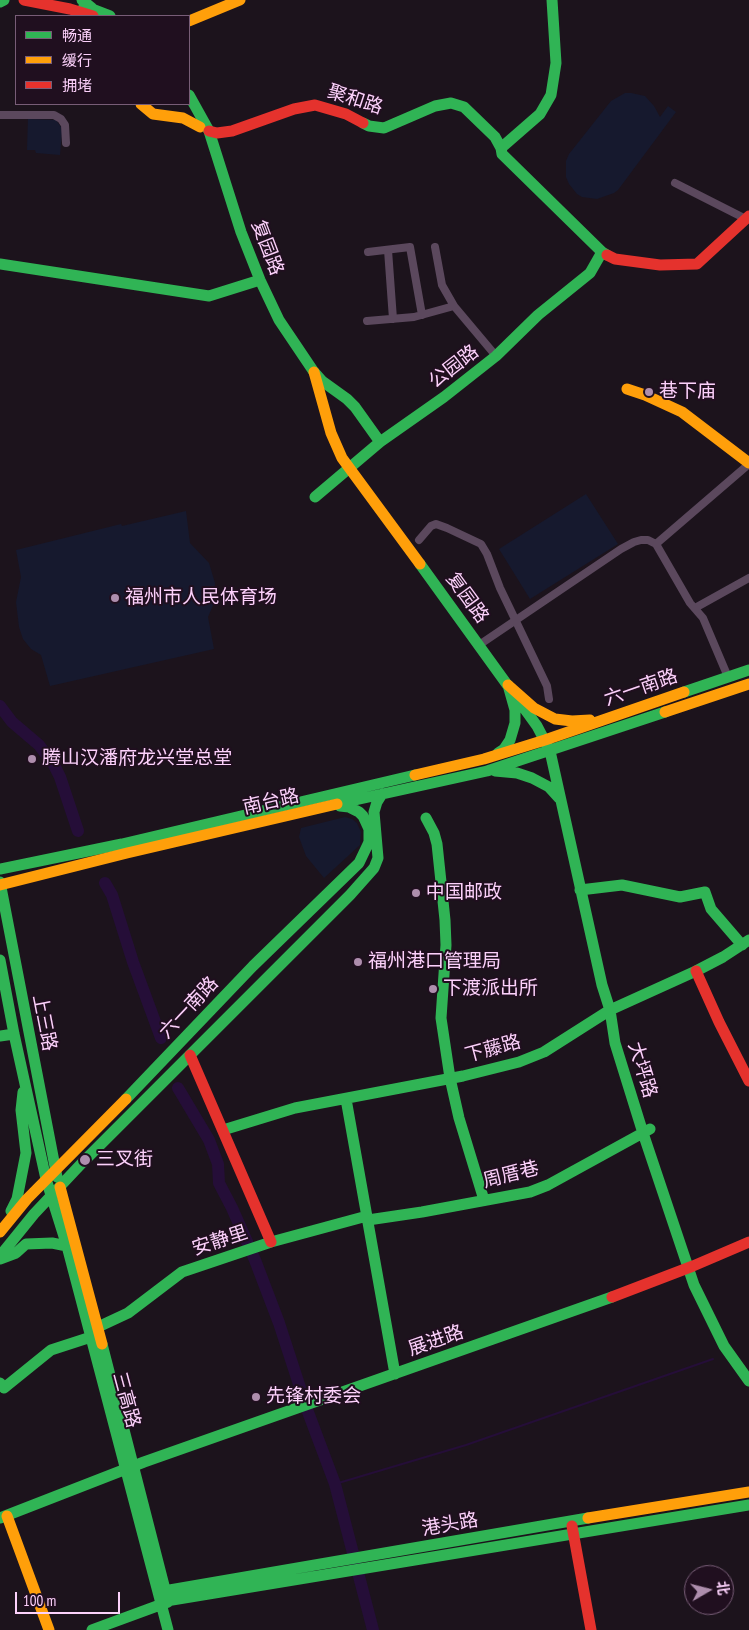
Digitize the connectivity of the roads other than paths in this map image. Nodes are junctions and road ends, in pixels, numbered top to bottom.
1 (4, 0) edge
2 (24, 0) edge
3 (66, 0) edge
4 (82, 0) edge
5 (240, 0) edge
6 (552, 0) edge
7 (0, 2) edge
8 (93, 8) edge
9 (108, 15) edge
10 (190, 21) edge
11 (190, 96) edge
12 (141, 105) edge
13 (187, 105) edge
14 (0, 115) edge
15 (204, 129) junction
16 (66, 143) dead end
17 (502, 151) junction
18 (674, 183) dead end
19 (747, 218) edge
20 (435, 247) dead end
21 (388, 250) junction
22 (368, 252) dead end
23 (602, 252) junction
24 (0, 264) edge
25 (260, 280) junction
26 (454, 306) junction
27 (422, 315) junction
28 (393, 319) junction
29 (367, 321) dead end
30 (496, 356) junction
31 (314, 372) junction
32 (626, 389) dead end
33 (380, 442) junction
34 (749, 464) edge
35 (350, 468) junction
36 (314, 497) dead end
37 (419, 540) dead end
38 (656, 544) junction
39 (749, 578) edge
40 (695, 608) junction
41 (515, 620) junction
42 (479, 645) junction
43 (749, 670) edge
44 (728, 677) junction
45 (749, 684) edge
46 (508, 685) junction
47 (549, 699) dead end
48 (605, 720) junction
49 (545, 740) junction
50 (550, 751) junction
51 (494, 755) junction
52 (487, 771) junction
53 (382, 794) junction
54 (559, 798) junction
55 (329, 806) junction
56 (426, 818) dead end
57 (0, 869) edge
58 (0, 884) edge
59 (580, 890) junction
60 (745, 943) edge
61 (0, 960) edge
62 (696, 971) junction
63 (610, 1010) junction
64 (14, 1034) junction
65 (0, 1036) edge
66 (190, 1055) junction
67 (24, 1077) junction
68 (450, 1078) junction
69 (749, 1081) edge
70 (346, 1099) junction
71 (223, 1130) junction
72 (647, 1131) junction
73 (55, 1171) junction
74 (46, 1179) junction
75 (60, 1188) junction
76 (51, 1197) junction
77 (484, 1200) junction
78 (367, 1218) junction
79 (0, 1228) edge
80 (0, 1232) edge
81 (749, 1242) edge
82 (267, 1244) junction
83 (67, 1246) junction
84 (0, 1257) edge
85 (690, 1267) junction
86 (98, 1327) junction
87 (91, 1338) junction
88 (739, 1362) junction
89 (749, 1371) edge
90 (395, 1374) junction
91 (749, 1381) edge
92 (0, 1383) edge
93 (129, 1468) junction
94 (749, 1492) edge
95 (749, 1505) edge
96 (4, 1517) edge
97 (572, 1527) junction
98 (164, 1598) junction
99 (49, 1630) edge
100 (92, 1630) edge
101 (168, 1630) edge
102 (175, 1630) edge
103 (590, 1630) edge

1 - 7 main road
2 - 8 main road
3 - 8 main road
4 - 8 main road
5 - 10 main road
6 - 17 main road
8 - 9 main road
11 - 15 main road
12 - 15 main road
13 - 15 main road
14 - 16 street
15 - 17 main road, 聚和路
15 - 25 main road, 复园路
17 - 23 main road, 聚和路
18 - 19 street
19 - 23 main road
20 - 26 street
21 - 22 street
21 - 27 street
21 - 28 street
23 - 30 main road, 公园路
24 - 25 main road
25 - 31 main road, 复园路
26 - 27 street
26 - 30 street
27 - 28 street
28 - 29 street
30 - 33 main road, 公园路
31 - 33 main road, 复园路
31 - 35 main road, 复园路
32 - 34 main road
33 - 35 main road, 公园路
34 - 38 street
35 - 36 main road, 公园路
35 - 42 main road, 复园路
37 - 41 street
38 - 40 street
38 - 41 street
39 - 40 street
40 - 44 street
41 - 42 street
41 - 47 street
42 - 46 main road, 复园路
43 - 44 main road, 六一南路
44 - 48 main road, 六一南路
45 - 50 main road, 六一南路
46 - 48 main road
46 - 49 main road, 复园路
46 - 51 main road
48 - 49 main road, 六一南路
49 - 50 main road, 复园路
49 - 51 main road, 南台路
50 - 52 main road, 南台路
50 - 54 main road
51 - 57 main road, 南台路
52 - 53 main road, 南台路
52 - 54 main road
53 - 55 main road, 南台路
53 - 66 main road, 六一南路
54 - 59 main road
55 - 58 main road, 南台路
55 - 73 main road, 六一南路
56 - 68 main road
58 - 73 main road, 上三路
59 - 60 main road
59 - 63 main road
60 - 62 main road, 下藤路
61 - 64 main road, 上三路
62 - 63 main road, 下藤路
62 - 69 main road
63 - 68 main road, 下藤路
63 - 72 main road
64 - 65 main road
64 - 67 main road, 上三路
66 - 71 main road
66 - 75 main road, 六一南路
67 - 74 main road, 上三路
67 - 79 main road
68 - 70 main road, 下藤路
68 - 77 main road
70 - 71 main road, 下藤路
70 - 78 main road
71 - 82 main road
72 - 77 main road, 周厝巷
72 - 85 main road
73 - 74 main road, 六一南路
73 - 75 main road, 上三路
74 - 76 main road, 三高路
74 - 80 main road, 六一南路
75 - 76 main road, 六一南路
75 - 86 main road, 三高路
76 - 83 main road, 三高路
76 - 84 main road, 六一南路
77 - 78 main road, 周厝巷
78 - 82 main road, 安静里
78 - 90 main road
81 - 85 main road, 展进路
82 - 86 main road, 安静里
83 - 84 main road
83 - 87 main road, 三高路
85 - 88 main road
85 - 90 main road, 展进路
86 - 93 main road, 三高路
87 - 92 main road
87 - 93 main road, 三高路
88 - 89 main road
88 - 91 main road
90 - 93 main road, 展进路
93 - 96 main road, 展进路
93 - 98 main road, 三高路
94 - 97 main road, 港头路
95 - 97 main road, 港头路
96 - 99 main road
97 - 98 main road, 港头路
97 - 103 main road
98 - 100 main road, 港头路
98 - 101 main road, 三高路
98 - 102 main road, 三高路

